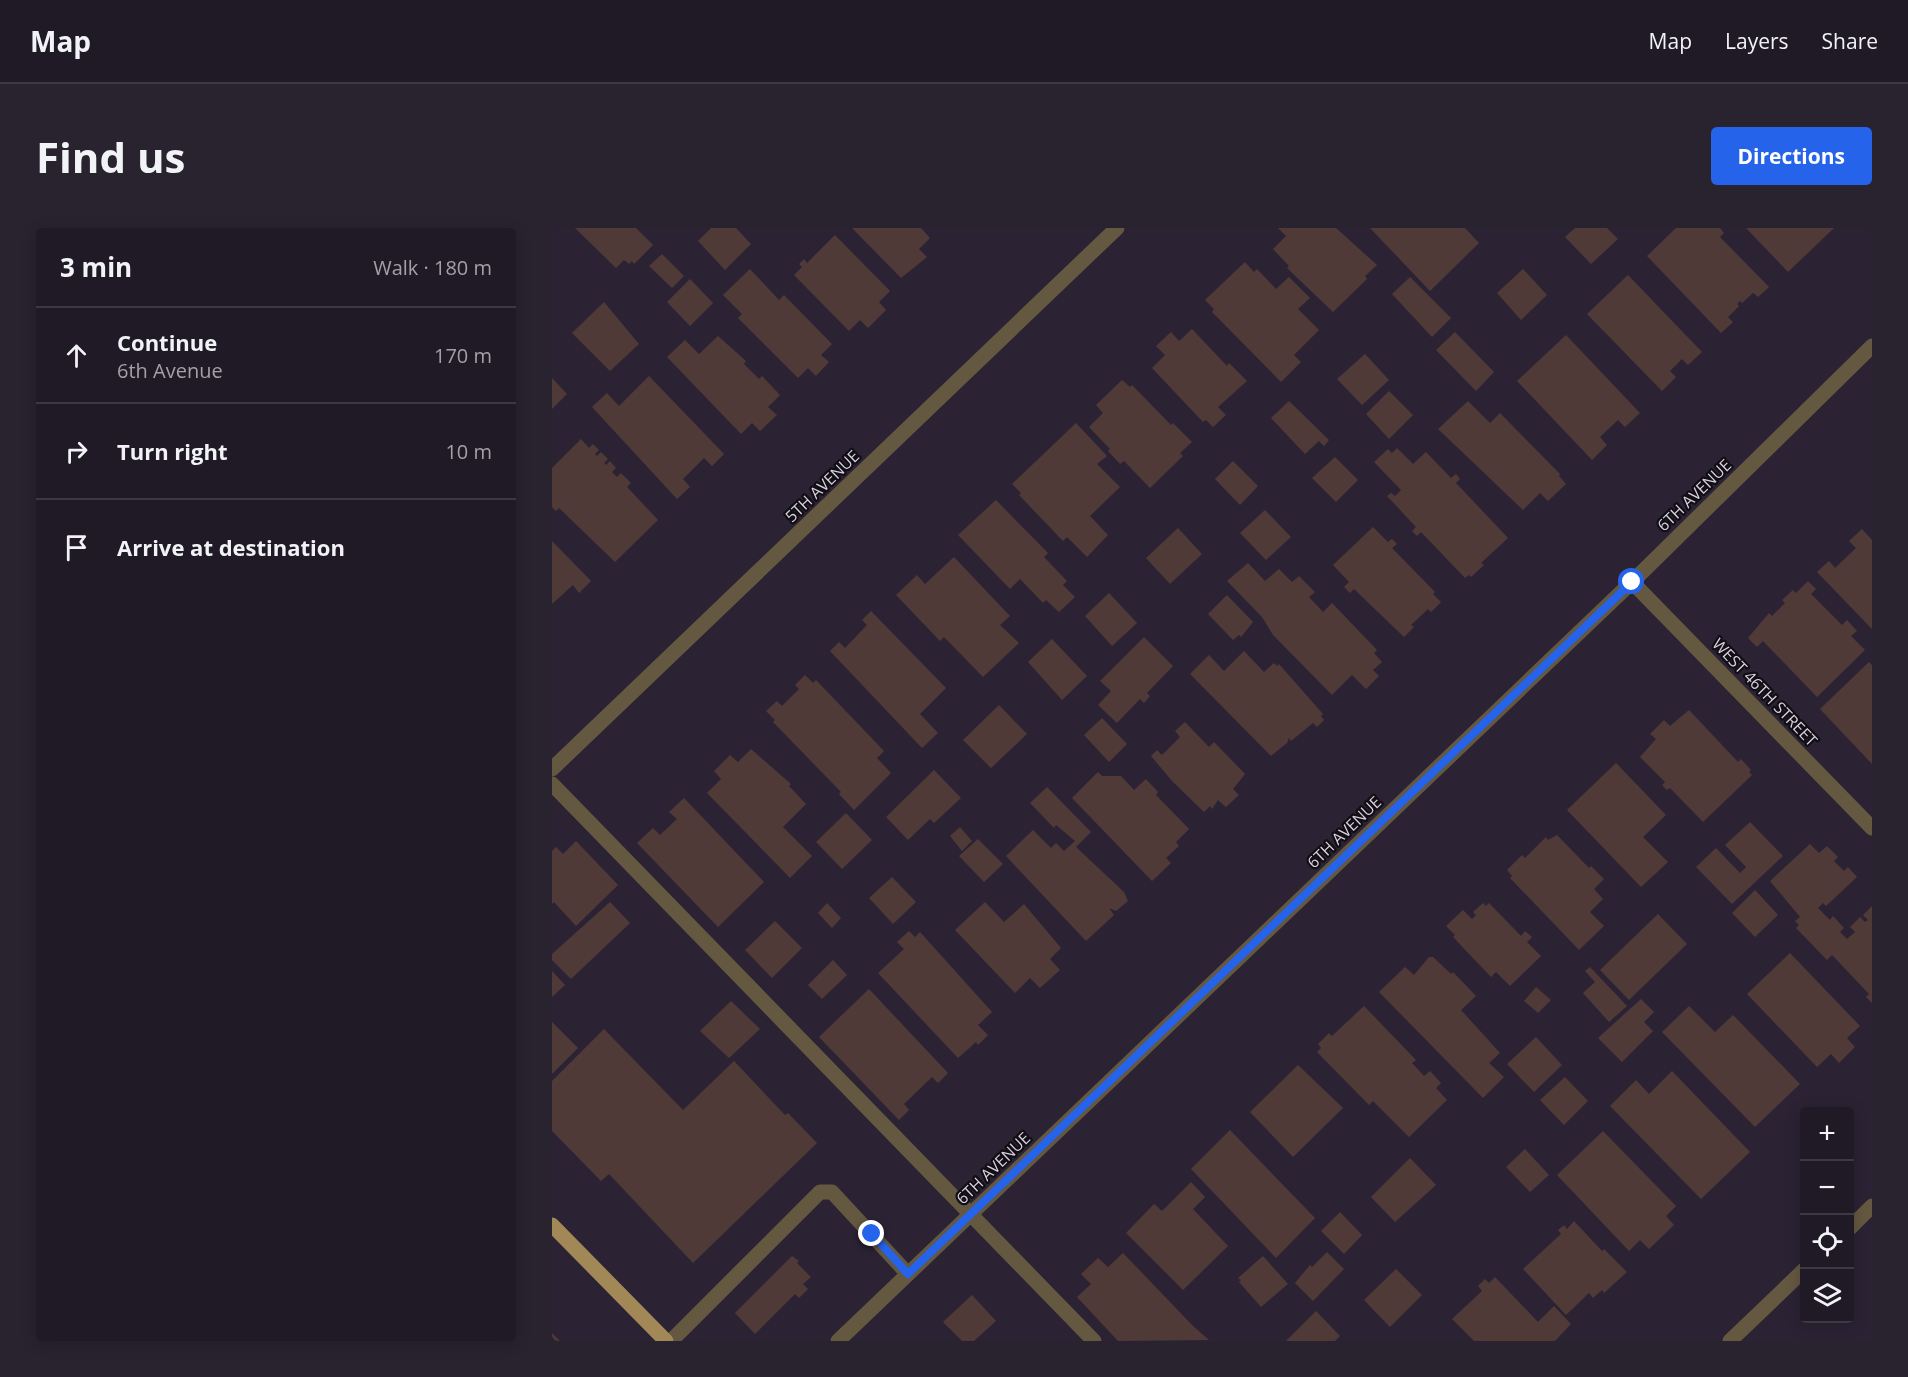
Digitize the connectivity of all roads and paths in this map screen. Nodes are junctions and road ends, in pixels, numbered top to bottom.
1 (1117, 228) edge
2 (1872, 346) edge
3 (1632, 582) junction
4 (552, 769) edge
5 (552, 784) edge
6 (1872, 828) edge
7 (1872, 1206) edge
8 (970, 1215) junction
9 (1854, 1223) edge
10 (552, 1225) edge
11 (908, 1274) junction
12 (1800, 1274) edge
13 (666, 1341) edge
14 (672, 1341) edge
15 (838, 1341) edge
16 (1094, 1341) edge
17 (1730, 1341) edge

1 - 4 street, 5TH AVENUE
2 - 3 street, 6TH AVENUE
3 - 6 street, WEST 46TH STREET
3 - 8 street, 6TH AVENUE
5 - 8 street
7 - 9 street
8 - 11 street, 6TH AVENUE
8 - 16 street
10 - 13 main road
11 - 14 street
11 - 15 street, 6TH AVENUE
12 - 17 street

